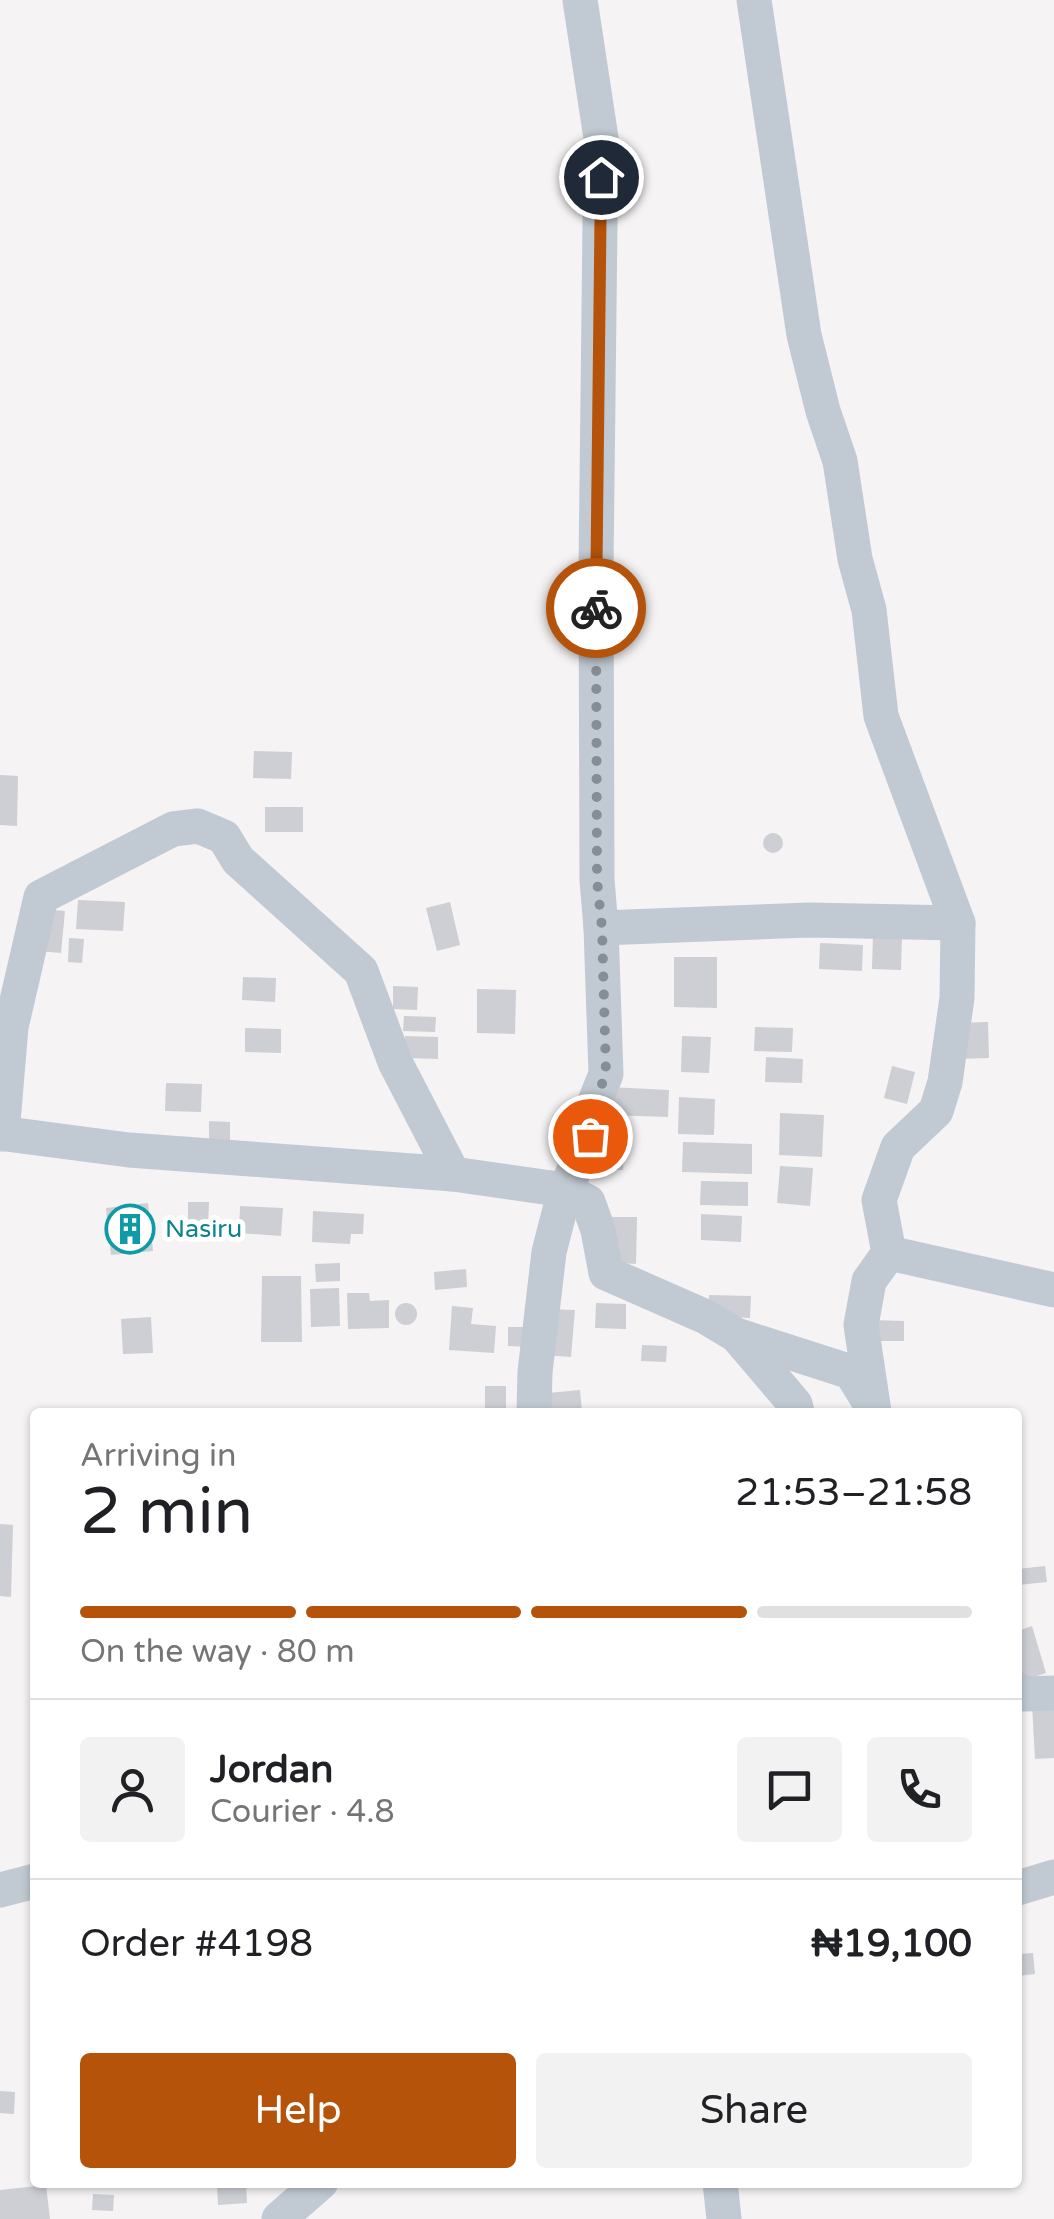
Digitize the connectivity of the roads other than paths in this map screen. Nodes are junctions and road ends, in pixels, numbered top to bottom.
1 (580, 0) edge
2 (754, 0) edge
3 (958, 923) junction
4 (602, 928) junction
5 (1, 1134) edge
6 (452, 1174) junction
7 (565, 1190) junction
8 (890, 1253) junction
9 (1054, 1290) edge
10 (736, 1335) junction
11 (534, 1408) edge
12 (796, 1408) edge
13 (872, 1408) edge
14 (873, 1408) edge
15 (1022, 1693) edge
16 (1054, 1693) edge
17 (1054, 1877) edge
18 (30, 1882) edge
19 (1022, 1887) edge
20 (0, 1890) edge
21 (314, 2188) edge
22 (721, 2188) edge
23 (279, 2219) edge
24 (724, 2219) edge

1 - 4 street
2 - 3 street
3 - 4 street
3 - 8 street
4 - 7 street
5 - 6 street
5 - 6 street
6 - 7 street
7 - 10 street
7 - 11 street
8 - 9 street
8 - 14 street
10 - 12 street
10 - 13 street
15 - 16 street
17 - 19 street
18 - 20 street
21 - 23 street
22 - 24 street

